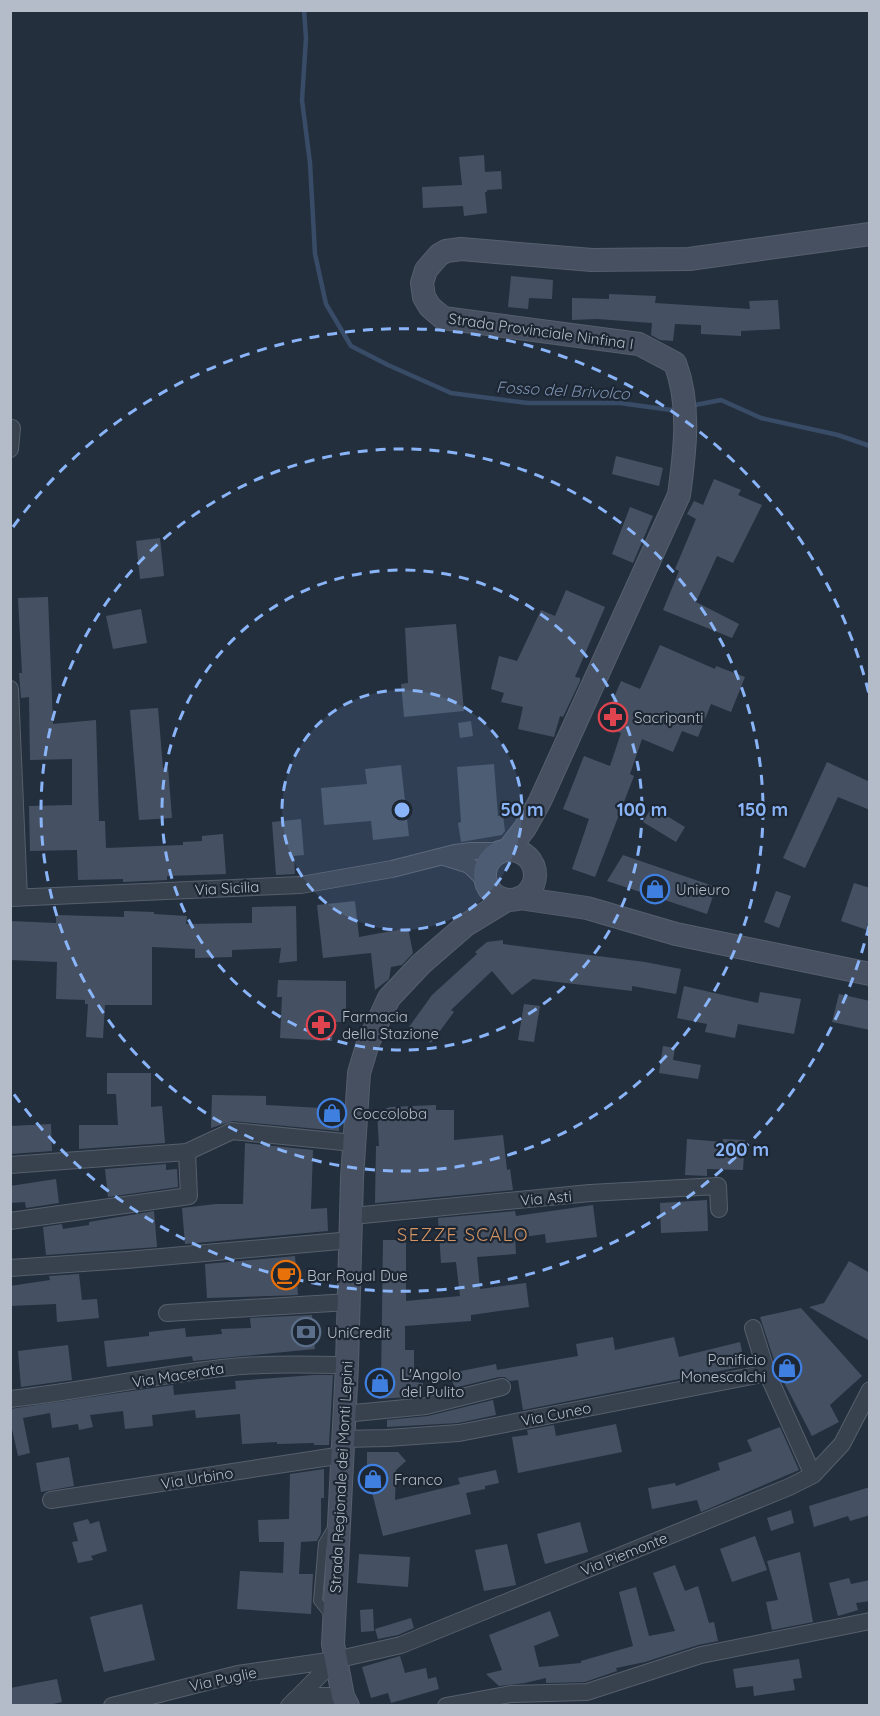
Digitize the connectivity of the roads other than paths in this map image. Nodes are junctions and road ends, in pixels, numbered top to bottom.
1 (870, 234) edge
2 (12, 428) dead end
3 (10, 448) edge
4 (10, 689) edge
5 (540, 801) junction
6 (504, 850) junction
7 (440, 857) junction
8 (534, 866) junction
9 (486, 883) junction
10 (14, 898) edge
11 (513, 899) junction
12 (587, 908) junction
13 (466, 925) junction
14 (870, 974) edge
15 (354, 1143) junction
16 (187, 1152) junction
17 (10, 1165) edge
18 (719, 1209) dead end
19 (352, 1216) junction
20 (10, 1221) edge
21 (351, 1240) junction
22 (10, 1268) edge
23 (349, 1302) junction
24 (167, 1313) dead end
25 (753, 1328) dead end
26 (347, 1365) junction
27 (767, 1373) junction
28 (502, 1387) dead end
29 (870, 1390) edge
30 (10, 1400) edge
31 (344, 1414) junction
32 (343, 1447) junction
33 (813, 1474) junction
34 (51, 1500) dead end
35 (870, 1621) edge
36 (335, 1660) junction
37 (340, 1702) edge
38 (291, 1704) edge
39 (112, 1706) edge
40 (446, 1706) edge

1 - 5 street, Strada Provinciale Ninfina I
2 - 3 street
4 - 10 street
5 - 6 street, Strada Provinciale Ninfina I
5 - 8 street, Strada Provinciale Ninfina I
6 - 7 street, Via Sicilia
6 - 8 street
6 - 9 street
7 - 9 street
7 - 10 street, Via Sicilia
8 - 11 street
8 - 12 street
9 - 11 street
9 - 13 street, Strada Regionale dei Monti Lepini
11 - 12 street
11 - 13 street, Strada Regionale dei Monti Lepini
12 - 14 street
13 - 15 street, Strada Regionale dei Monti Lepini
15 - 16 street
15 - 19 street, Strada Regionale dei Monti Lepini
16 - 17 street
16 - 20 street
18 - 19 street, Via Asti
19 - 21 street, Strada Regionale dei Monti Lepini
21 - 22 street
21 - 23 street, Strada Regionale dei Monti Lepini
23 - 24 street
23 - 26 street, Strada Regionale dei Monti Lepini
25 - 27 street
26 - 30 street, Via Macerata
26 - 31 street, Strada Regionale dei Monti Lepini
27 - 32 street, Via Cuneo
27 - 33 street
28 - 31 street
29 - 33 street, Via Piemonte
31 - 32 street, Strada Regionale dei Monti Lepini
32 - 34 street, Via Urbino
32 - 36 street, Strada Regionale dei Monti Lepini
33 - 36 street, Via Piemonte
35 - 40 street
36 - 37 street, Strada Regionale dei Monti Lepini
36 - 38 street
36 - 39 street, Via Puglie
37 - 38 street

